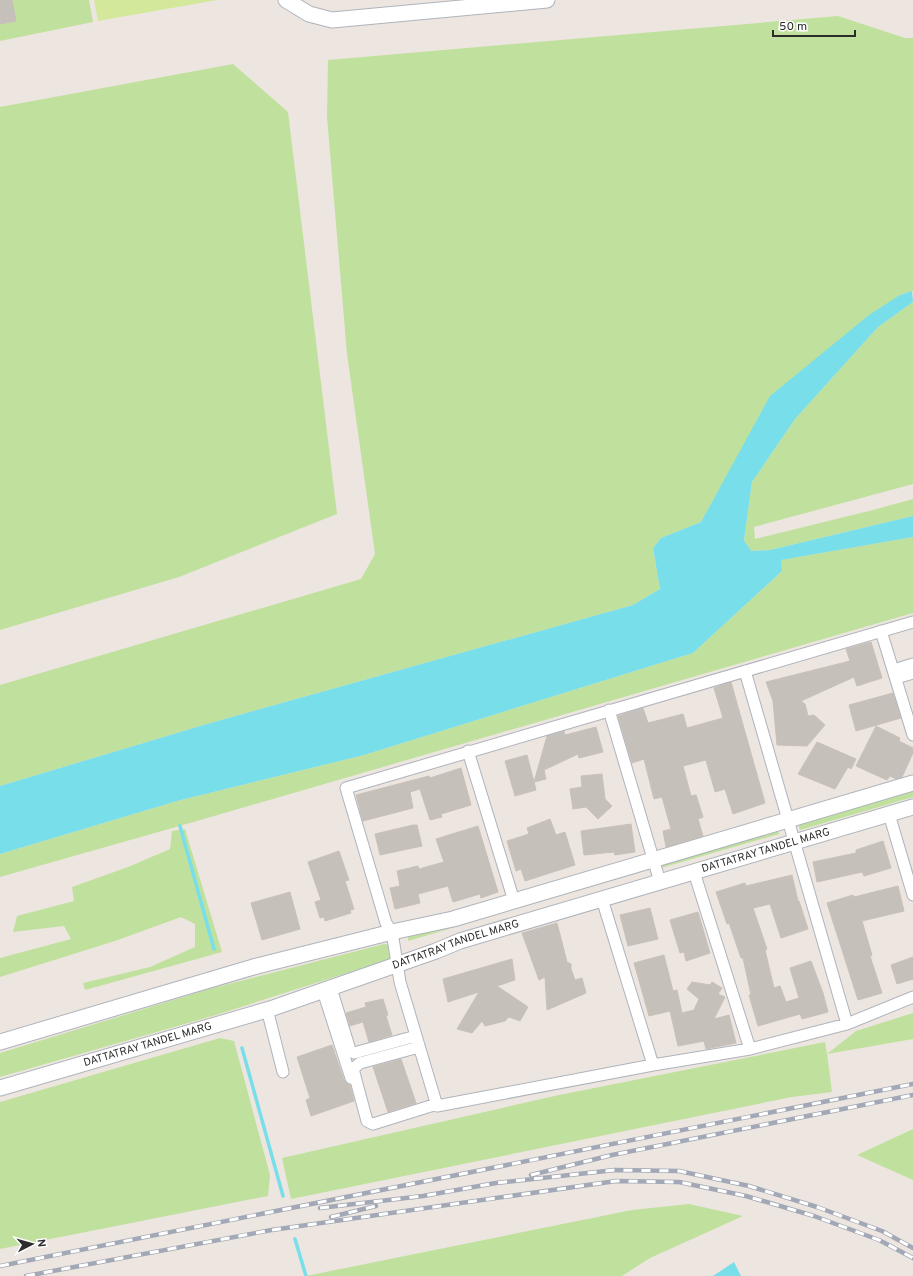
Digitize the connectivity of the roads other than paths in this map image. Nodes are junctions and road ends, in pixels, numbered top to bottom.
1 (286, 0) edge
2 (547, 0) edge
3 (913, 622) edge
4 (881, 631) junction
5 (913, 664) edge
6 (745, 670) junction
7 (913, 673) edge
8 (895, 674) junction
9 (908, 702) edge
10 (609, 710) junction
11 (913, 735) edge
12 (468, 751) junction
13 (913, 783) edge
14 (913, 807) edge
15 (889, 814) junction
16 (789, 820) junction
17 (795, 842) junction
18 (653, 860) junction
19 (694, 872) junction
20 (660, 882) junction
21 (913, 895) edge
22 (602, 899) junction
23 (514, 901) junction
24 (392, 932) junction
25 (398, 964) junction
26 (327, 990) junction
27 (913, 997) edge
28 (267, 1010) junction
29 (847, 1024) junction
30 (0, 1042) edge
31 (418, 1042) junction
32 (750, 1049) junction
33 (653, 1065) junction
34 (283, 1072) dead end
35 (352, 1083) dead end
36 (0, 1088) edge
37 (437, 1104) junction

1 - 2 main road
3 - 4 street
4 - 6 street
4 - 8 street
5 - 8 street
6 - 10 street
6 - 16 street
7 - 8 street
8 - 9 street
9 - 11 street
10 - 12 street
10 - 18 street
12 - 23 street
12 - 24 street
13 - 16 main road, DATTATRAY TANDEL MARG
14 - 15 main road, DATTATRAY TANDEL MARG
15 - 17 main road, DATTATRAY TANDEL MARG
15 - 21 street
16 - 17 street
16 - 18 main road, DATTATRAY TANDEL MARG
17 - 19 main road, DATTATRAY TANDEL MARG
17 - 29 street
18 - 20 street
18 - 23 main road, DATTATRAY TANDEL MARG
19 - 20 main road, DATTATRAY TANDEL MARG
19 - 32 street
20 - 22 main road, DATTATRAY TANDEL MARG
22 - 25 main road, DATTATRAY TANDEL MARG
22 - 33 street
23 - 24 main road, DATTATRAY TANDEL MARG
24 - 25 street
24 - 30 main road, DATTATRAY TANDEL MARG
25 - 26 main road, DATTATRAY TANDEL MARG
25 - 31 street
26 - 28 main road, DATTATRAY TANDEL MARG
26 - 31 street
26 - 35 street
27 - 29 street
28 - 34 street
28 - 36 main road, DATTATRAY TANDEL MARG
29 - 32 street
31 - 37 street
31 - 37 street
32 - 33 street
33 - 37 street

